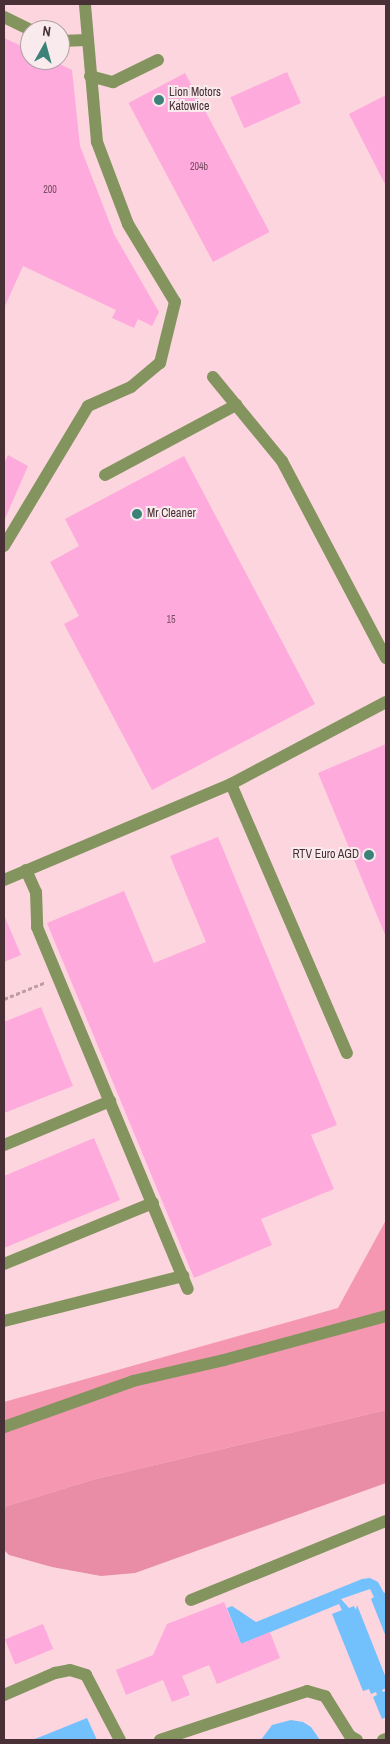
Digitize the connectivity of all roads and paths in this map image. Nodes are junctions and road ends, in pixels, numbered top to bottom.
1 (85, 4) edge
2 (4, 17) edge
3 (20, 25) edge
4 (88, 40) junction
5 (70, 41) edge
6 (158, 60) dead end
7 (90, 76) junction
8 (213, 377) dead end
9 (236, 405) junction
10 (105, 475) dead end
11 (4, 546) edge
12 (386, 658) edge
13 (386, 702) edge
14 (231, 784) junction
15 (26, 870) junction
16 (4, 880) edge
17 (58, 978) junction
18 (4, 999) edge
19 (347, 1053) dead end
20 (110, 1101) junction
21 (4, 1145) edge
22 (152, 1203) junction
23 (4, 1264) edge
24 (183, 1276) junction
25 (188, 1289) dead end
26 (386, 1316) edge
27 (4, 1321) edge
28 (4, 1427) edge
29 (386, 1521) edge
30 (191, 1600) dead end
31 (4, 1695) edge
32 (120, 1740) edge
33 (160, 1740) edge
34 (357, 1740) edge

1 - 4 street
2 - 3 street
4 - 5 street
4 - 7 street
6 - 7 street
7 - 11 street
8 - 9 street
9 - 10 street
9 - 12 street
13 - 14 street
14 - 15 street
14 - 19 street
15 - 16 street
15 - 17 street
17 - 18 path
17 - 20 street
20 - 21 street
20 - 22 street
22 - 23 street
22 - 24 street
24 - 25 street
24 - 27 street
26 - 28 street
29 - 30 street
31 - 32 street
33 - 34 street

